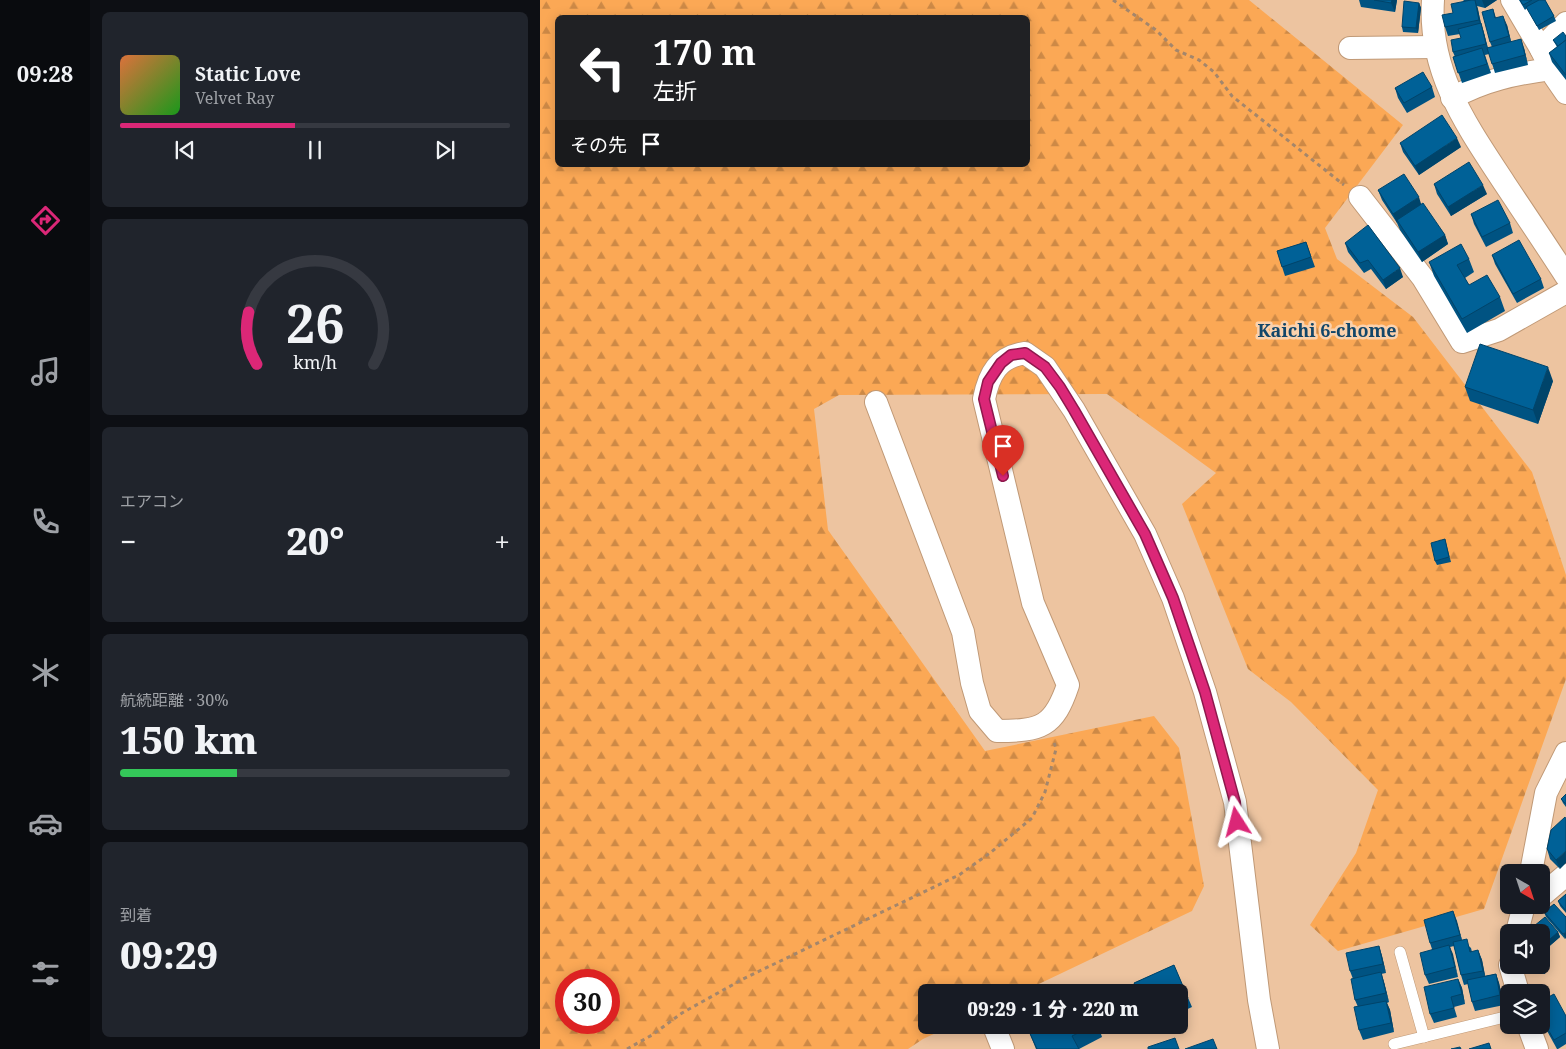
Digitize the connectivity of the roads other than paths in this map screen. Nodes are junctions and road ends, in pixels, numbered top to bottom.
1 (1434, 0) edge
2 (1512, 0) edge
3 (1566, 23) edge
4 (1435, 47) junction
5 (1350, 48) dead end
6 (1546, 59) junction
7 (1566, 93) edge
8 (1452, 98) junction
9 (1360, 197) road end
10 (1566, 276) edge
11 (1566, 292) edge
12 (876, 402) dead end
13 (1566, 753) edge
14 (1566, 777) edge
15 (1546, 793) junction
16 (1533, 864) edge
17 (1566, 875) edge
18 (1550, 888) edge
19 (1400, 952) dead end
20 (1500, 1018) edge
21 (1531, 1034) edge
22 (1424, 1037) junction
23 (1394, 1044) dead end
24 (1268, 1049) edge
25 (1537, 1049) edge

1 - 4 street
2 - 6 street
3 - 6 street
4 - 5 street
4 - 8 street
6 - 7 street
6 - 8 street
8 - 10 street
9 - 11 street
12 - 24 street
13 - 15 street
14 - 15 lane
15 - 16 street
17 - 18 street
19 - 22 lane
20 - 22 lane
21 - 25 street
22 - 23 lane

